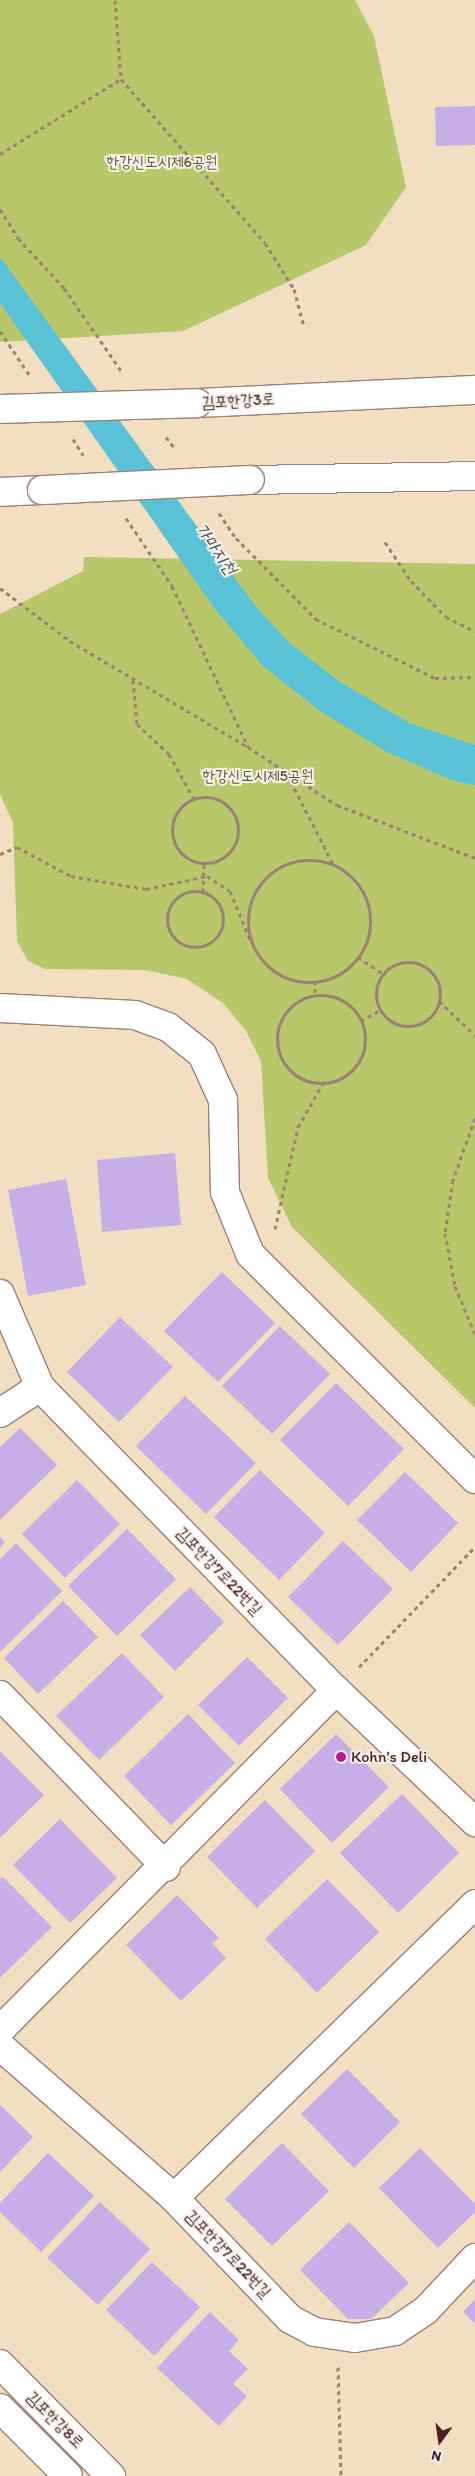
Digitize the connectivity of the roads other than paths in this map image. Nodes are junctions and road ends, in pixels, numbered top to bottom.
1 (475, 390) edge
2 (0, 409) edge
3 (475, 476) edge
4 (0, 492) edge
5 (0, 1008) edge
6 (0, 1294) edge
7 (40, 1387) junction
8 (0, 1412) edge
9 (475, 1479) edge
10 (336, 1690) junction
11 (0, 1695) edge
12 (475, 1822) edge
13 (166, 1867) junction
14 (475, 1904) edge
15 (0, 2030) edge
16 (0, 2046) edge
17 (174, 2198) junction
18 (475, 2258) edge
19 (0, 2364) edge
20 (0, 2408) edge
21 (68, 2476) edge
22 (111, 2476) edge

1 - 2 street, 김포한강3로, bridge
3 - 4 street, bridge
5 - 9 street
6 - 7 street, 김포한강7로22번길
7 - 8 street
7 - 10 street, 김포한강7로22번길
10 - 12 street, 김포한강7로22번길
10 - 13 street
11 - 13 street
13 - 15 street
14 - 17 street
16 - 17 street, 김포한강7로22번길
17 - 18 street, 김포한강7로22번길
19 - 22 street, 김포한강8로
20 - 21 street, 김포한강8로

